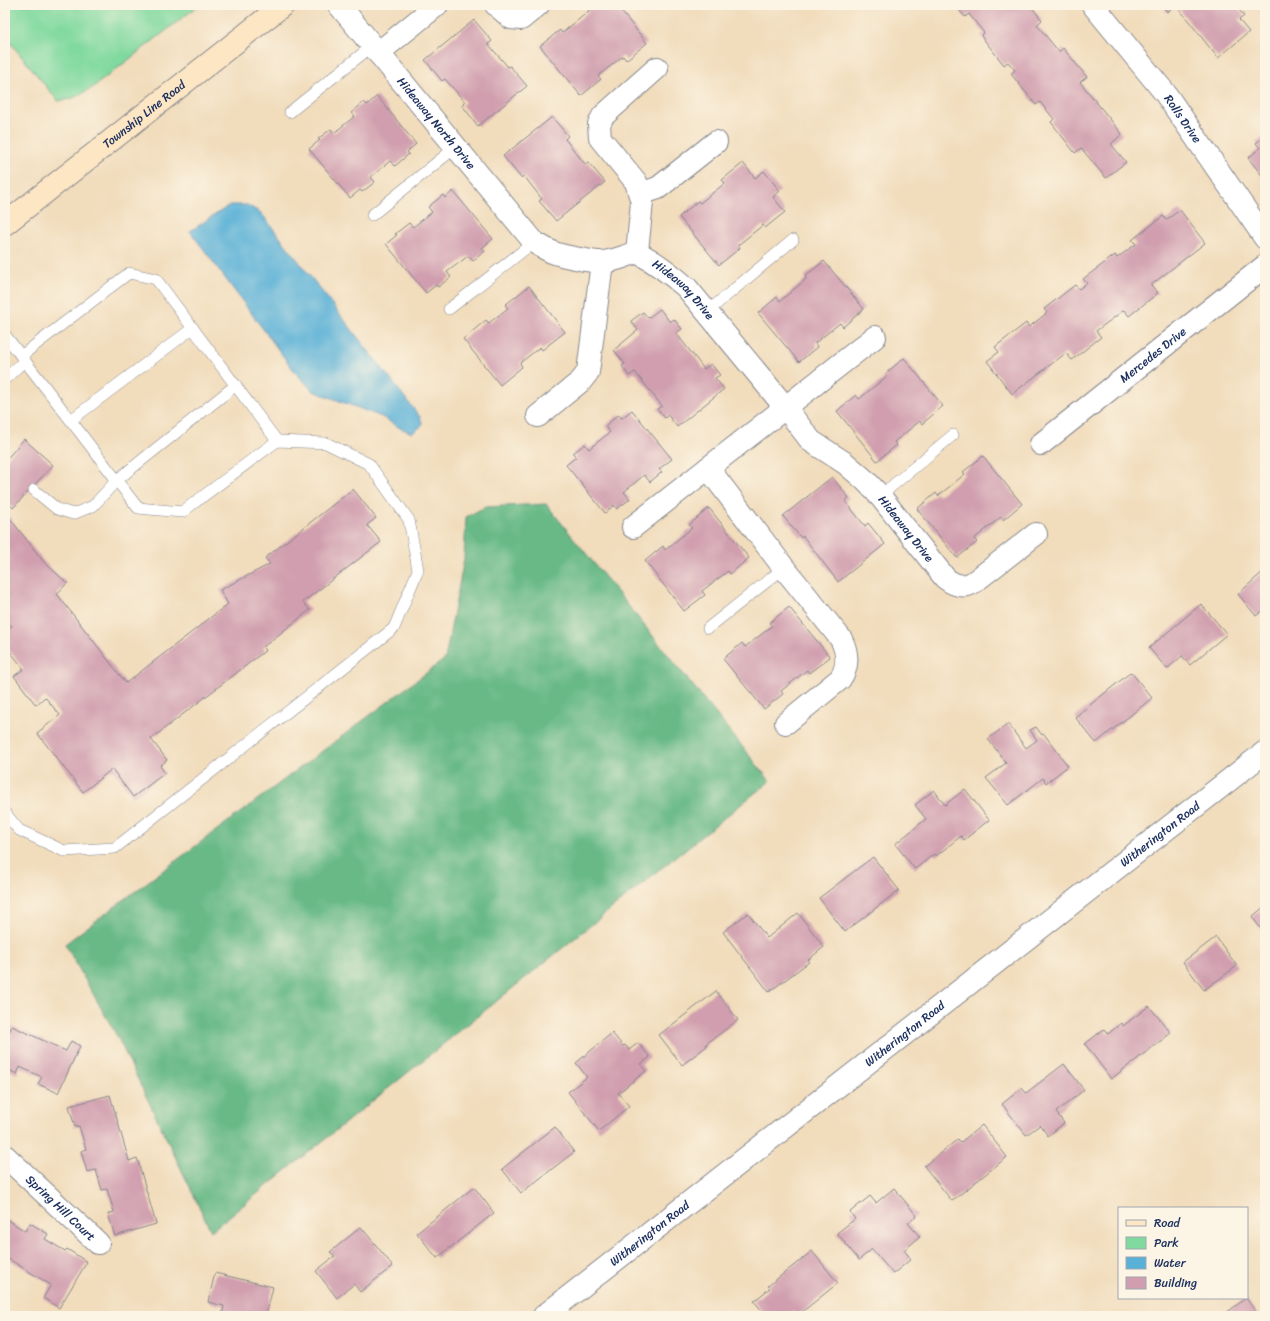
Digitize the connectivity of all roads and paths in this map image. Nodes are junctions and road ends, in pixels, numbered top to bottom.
1 (283, 5) edge
2 (339, 5) edge
3 (437, 5) edge
4 (496, 5) edge
5 (538, 5) edge
6 (1093, 5) edge
7 (375, 49) junction
8 (657, 68) dead end
9 (290, 112) dead end
10 (716, 142) dead end
11 (456, 147) junction
12 (640, 194) junction
13 (372, 215) dead end
14 (5, 224) edge
15 (1265, 238) edge
16 (793, 240) dead end
17 (534, 242) junction
18 (637, 252) junction
19 (602, 262) junction
20 (1265, 266) edge
21 (449, 310) dead end
22 (707, 312) junction
23 (193, 328) junction
24 (5, 335) edge
25 (875, 337) dead end
26 (23, 358) junction
27 (5, 379) edge
28 (236, 385) junction
29 (785, 407) junction
30 (538, 416) dead end
31 (71, 420) junction
32 (953, 435) dead end
33 (277, 441) junction
34 (1041, 444) dead end
35 (708, 468) junction
36 (117, 480) junction
37 (34, 490) dead end
38 (880, 496) junction
39 (633, 527) dead end
40 (1036, 534) dead end
41 (784, 568) junction
42 (708, 628) dead end
43 (786, 723) dead end
44 (1265, 752) edge
45 (5, 813) edge
46 (5, 1156) edge
47 (98, 1243) dead end
48 (544, 1316) edge

1 - 14 main road, Township Line Road
2 - 7 street, Hideaway North Drive
3 - 7 street
4 - 5 street
6 - 15 street, Rolls Drive
7 - 9 lane
7 - 11 street, Hideaway North Drive
8 - 12 street
10 - 12 street
11 - 13 lane
11 - 17 street, Hideaway North Drive
12 - 18 street
16 - 22 lane
17 - 19 street, Hideaway North Drive
17 - 21 lane
18 - 19 street
18 - 22 street, Hideaway Drive
19 - 30 street
20 - 34 street, Mercedes Drive
22 - 29 street, Hideaway Drive
23 - 26 lane
23 - 28 lane
23 - 31 lane
24 - 26 lane
25 - 29 street
26 - 27 lane
26 - 31 lane
28 - 33 lane
28 - 36 lane
29 - 35 street
29 - 38 street, Hideaway Drive
31 - 36 lane
32 - 38 lane
33 - 36 lane
33 - 45 lane
35 - 39 street
35 - 41 street
36 - 37 lane
38 - 40 street, Hideaway Drive
41 - 42 lane
41 - 43 street
44 - 48 street, Witherington Road
46 - 47 street, Spring Hill Court

